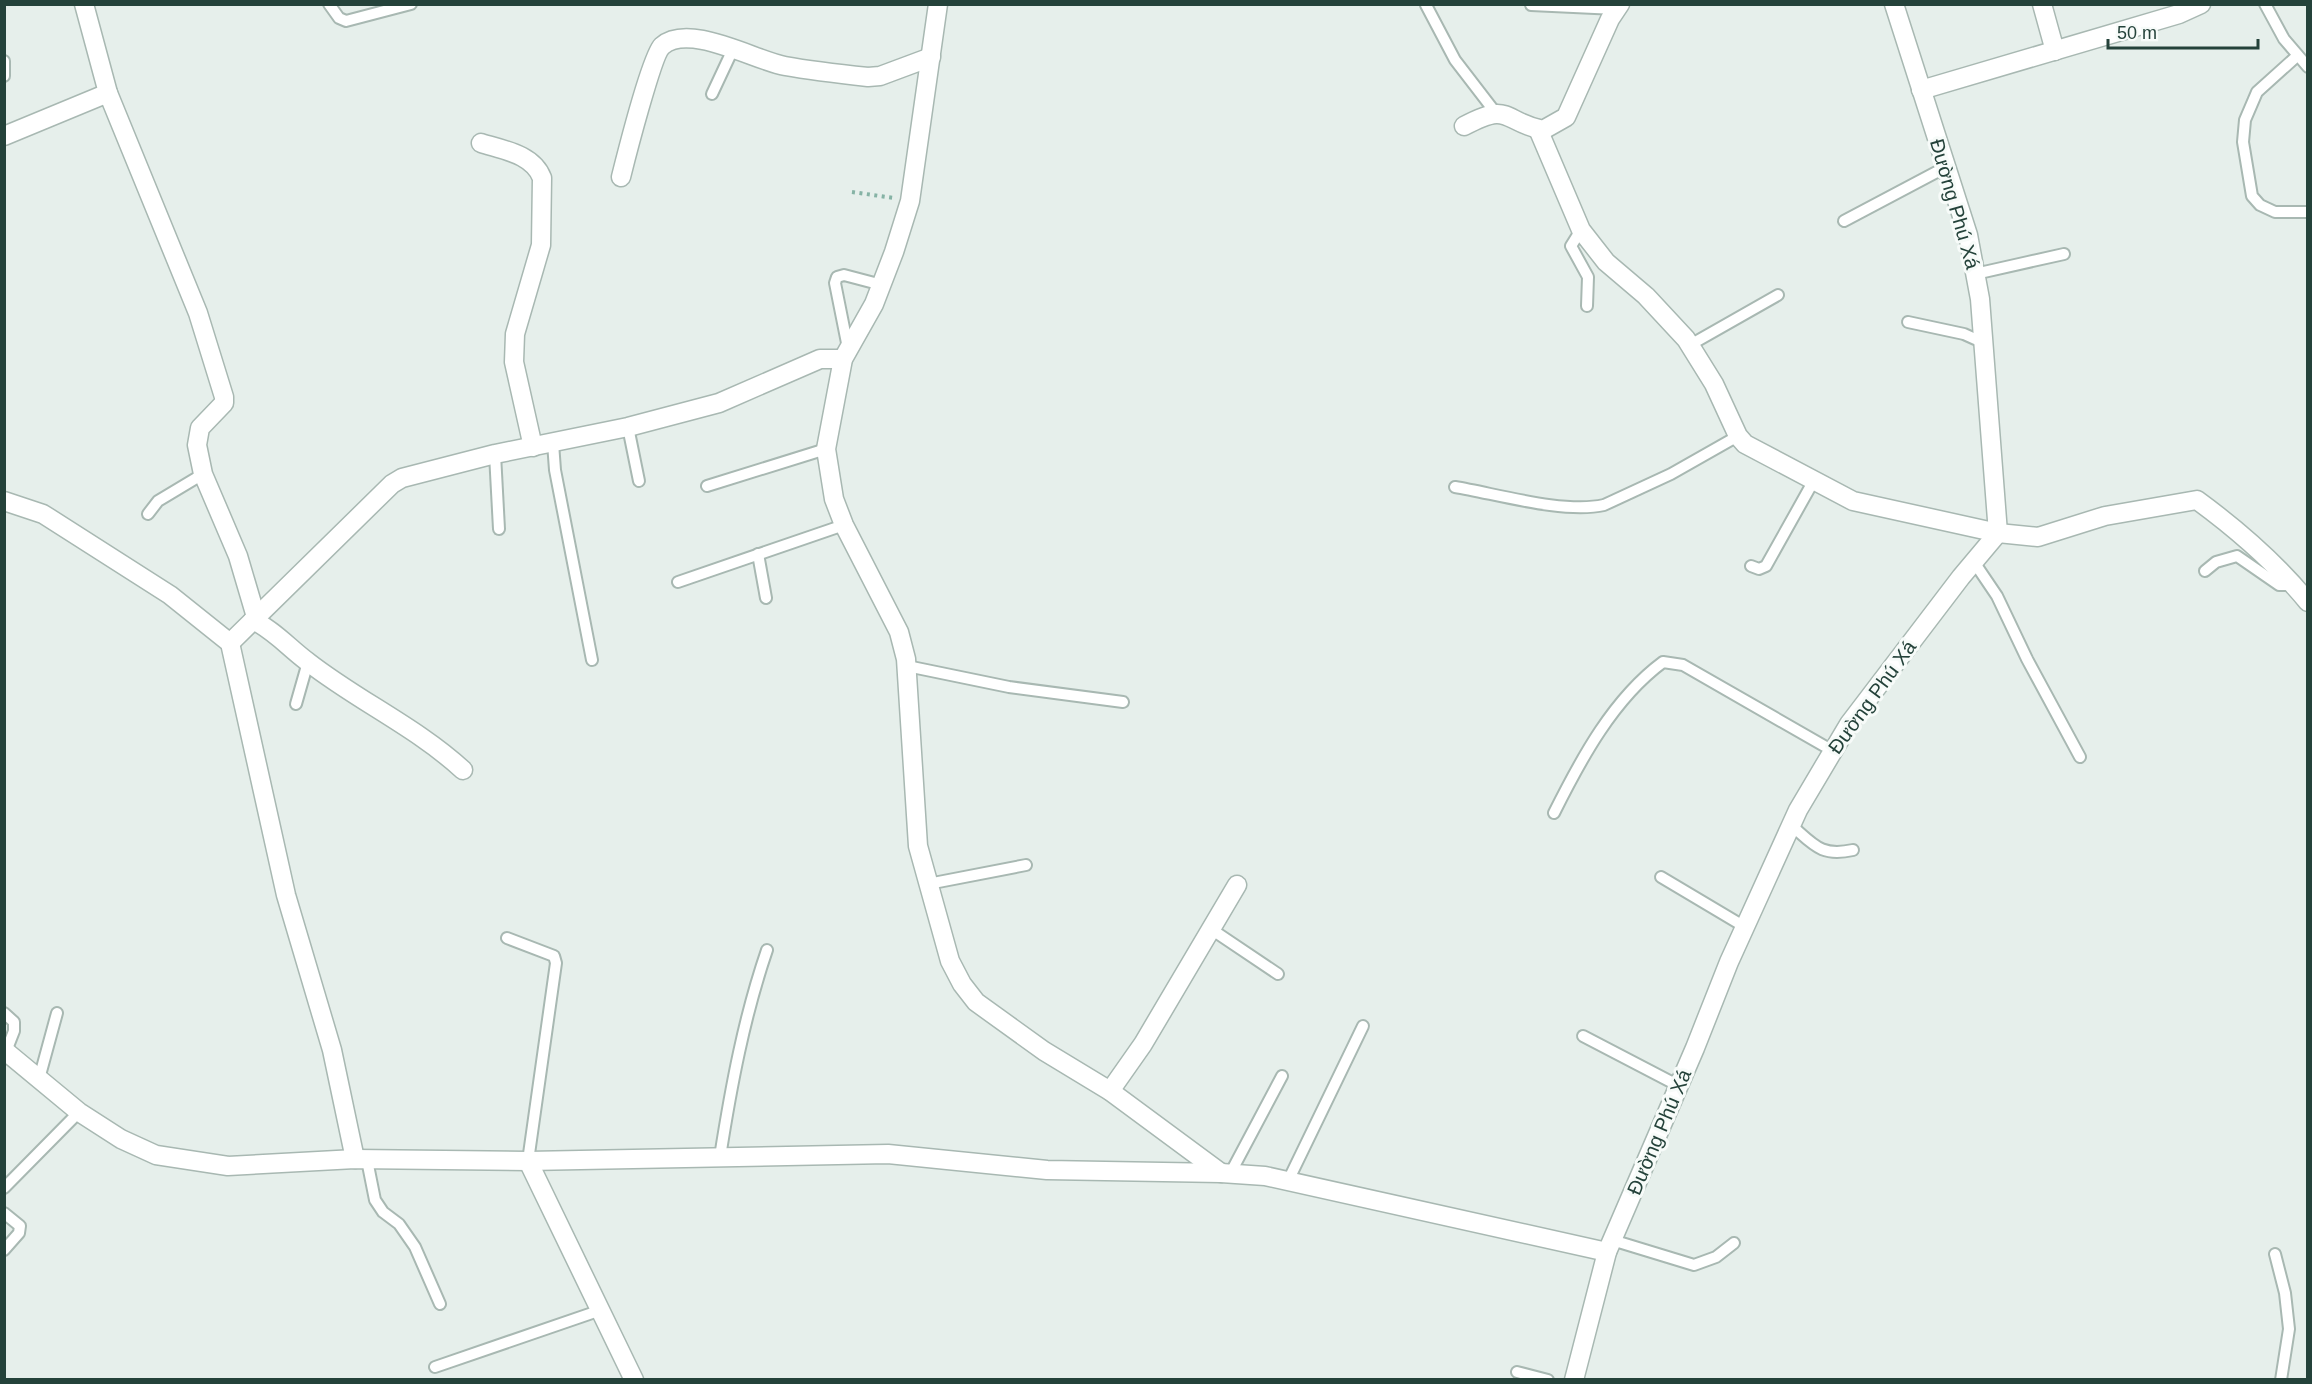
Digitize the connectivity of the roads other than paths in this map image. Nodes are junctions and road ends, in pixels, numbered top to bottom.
1 (84, 4) edge
2 (329, 4) edge
3 (411, 4) edge
4 (938, 4) edge
5 (1894, 4) edge
6 (2042, 4) edge
7 (2201, 4) edge
8 (2265, 4) edge
9 (1426, 5) edge
10 (1531, 5) edge
11 (1618, 7) edge
12 (734, 47) junction
13 (2055, 51) junction
14 (2297, 56) junction
15 (931, 57) junction
16 (4, 61) edge
17 (2307, 67) edge
18 (4, 76) edge
19 (1921, 90) junction
20 (108, 93) junction
21 (712, 94) dead end
22 (1495, 112) junction
23 (1464, 126) dead end
24 (1538, 129) junction
25 (4, 136) edge
26 (481, 143) dead end
27 (1946, 167) junction
28 (621, 177) dead end
29 (2307, 212) edge
30 (1844, 222) dead end
31 (1581, 230) junction
32 (2064, 254) dead end
33 (1976, 274) junction
34 (882, 285) junction
35 (1778, 295) dead end
36 (1587, 306) dead end
37 (1908, 322) dead end
38 (1984, 343) junction
39 (1690, 345) junction
40 (846, 353) junction
41 (628, 427) junction
42 (1738, 436) junction
43 (553, 443) junction
44 (533, 447) junction
45 (826, 449) junction
46 (495, 454) junction
47 (203, 474) junction
48 (639, 481) dead end
49 (1814, 482) junction
50 (707, 486) dead end
51 (1455, 487) dead end
52 (4, 501) edge
53 (148, 514) dead end
54 (844, 525) junction
55 (499, 529) dead end
56 (1998, 533) junction
57 (758, 554) junction
58 (1974, 562) junction
59 (1751, 566) dead end
60 (2205, 571) dead end
61 (678, 582) dead end
62 (2293, 585) junction
63 (766, 598) dead end
64 (2307, 602) edge
65 (255, 618) junction
66 (230, 643) junction
67 (592, 660) dead end
68 (308, 662) junction
69 (907, 666) junction
70 (1123, 702) dead end
71 (296, 704) dead end
72 (1833, 751) junction
73 (2080, 757) dead end
74 (463, 770) dead end
75 (1554, 813) dead end
76 (1791, 825) junction
77 (1853, 850) dead end
78 (1026, 865) dead end
79 (1661, 877) dead end
80 (928, 884) junction
81 (1237, 885) dead end
82 (1745, 927) junction
83 (1211, 929) junction
84 (507, 938) dead end
85 (767, 950) dead end
86 (1278, 974) dead end
87 (4, 1013) edge
88 (57, 1013) dead end
89 (1363, 1026) dead end
90 (1583, 1036) dead end
91 (5, 1052) edge
92 (1282, 1076) dead end
93 (39, 1079) junction
94 (1679, 1086) junction
95 (1110, 1091) junction
96 (79, 1112) junction
97 (720, 1157) junction
98 (361, 1159) junction
99 (528, 1161) junction
100 (1226, 1173) junction
101 (1288, 1181) junction
102 (4, 1188) edge
103 (4, 1213) edge
104 (1734, 1243) dead end
105 (1610, 1246) junction
106 (4, 1250) edge
107 (2275, 1254) dead end
108 (440, 1304) dead end
109 (601, 1310) junction
110 (435, 1367) dead end
111 (1517, 1372) dead end
112 (634, 1380) edge
113 (1548, 1380) edge
114 (1574, 1380) edge
115 (2281, 1380) edge

1 - 20 street
2 - 3 lane
4 - 15 street
5 - 19 street, Đường Phú Xá
6 - 13 street
7 - 13 street
8 - 14 lane
9 - 22 lane
10 - 11 lane
11 - 24 street
12 - 15 street
12 - 21 lane
12 - 28 street
13 - 19 street
14 - 17 lane
14 - 29 lane
15 - 34 street
16 - 18 lane
19 - 27 street, Đường Phú Xá
20 - 25 street
20 - 47 street
22 - 23 street
22 - 24 street
24 - 31 street
26 - 44 street
27 - 30 lane
27 - 33 street, Đường Phú Xá
31 - 36 lane
31 - 39 street
32 - 33 lane
33 - 38 street, Đường Phú Xá
34 - 40 street
34 - 40 lane
35 - 39 lane
37 - 38 lane
38 - 56 street, Đường Phú Xá
39 - 42 street
40 - 41 street
40 - 45 street
41 - 43 street
41 - 48 lane
42 - 49 street
42 - 51 lane
43 - 44 street
43 - 67 lane
44 - 46 street
45 - 50 lane
45 - 54 street
46 - 55 lane
46 - 65 street
47 - 53 lane
47 - 65 street
49 - 56 street
49 - 59 lane
52 - 66 street
54 - 57 lane
54 - 69 street
56 - 58 street, Đường Phú Xá
56 - 62 street
57 - 61 lane
57 - 63 lane
58 - 72 street, Đường Phú Xá
58 - 73 lane
60 - 62 lane
62 - 64 street
65 - 66 street
65 - 68 street
66 - 98 street
68 - 71 lane
68 - 74 street
69 - 70 lane
69 - 80 street
72 - 75 lane
72 - 76 street, Đường Phú Xá
76 - 77 lane
76 - 82 street, Đường Phú Xá
78 - 80 lane
79 - 82 lane
80 - 95 street
81 - 83 street
82 - 94 street, Đường Phú Xá
83 - 86 lane
83 - 95 street
84 - 99 lane
85 - 97 lane
87 - 91 lane
88 - 93 lane
89 - 101 lane
90 - 94 lane
91 - 93 street
92 - 100 lane
93 - 96 street
94 - 105 street, Đường Phú Xá
95 - 100 street
96 - 98 street
96 - 102 lane
97 - 99 street
97 - 100 street
98 - 99 street
98 - 108 lane
99 - 109 street
100 - 101 street
101 - 105 street
103 - 106 lane
104 - 105 lane
105 - 114 street, Đường Phú Xá
107 - 115 lane
109 - 110 lane
109 - 112 street
111 - 113 lane

